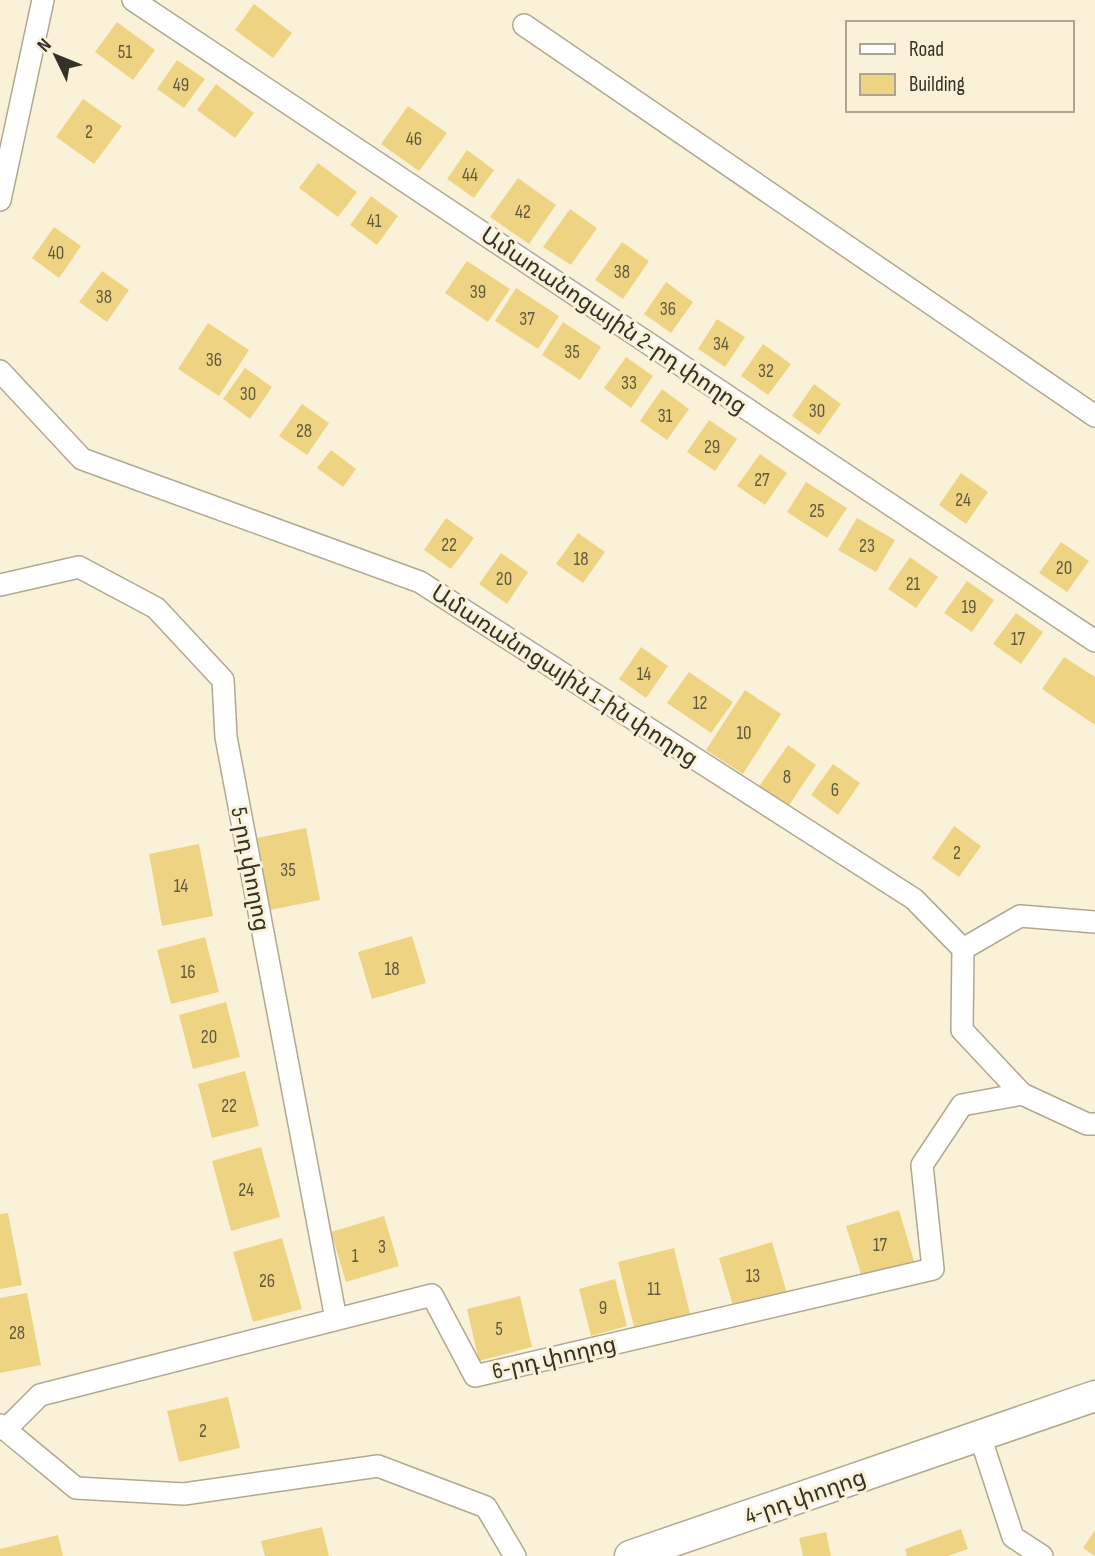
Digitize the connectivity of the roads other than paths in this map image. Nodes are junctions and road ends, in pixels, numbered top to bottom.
1 (43, 0) edge
2 (133, 0) edge
3 (524, 25) dead end
4 (0, 200) edge
5 (0, 371) edge
6 (1095, 416) edge
7 (0, 585) edge
8 (1095, 641) edge
9 (1095, 922) edge
10 (963, 949) junction
11 (1021, 1094) junction
12 (1095, 1124) edge
13 (336, 1320) junction
14 (1095, 1396) edge
15 (2, 1427) edge
16 (980, 1436) junction
17 (515, 1556) edge
18 (630, 1556) edge
19 (1042, 1556) edge

1 - 4 street
2 - 8 street, Ամառանոցային 2-րդ փողոց
3 - 6 street
5 - 10 street, Ամառանոցային 1-ին փողոց
7 - 13 street, 5-րդ փողոց
9 - 10 street
10 - 11 street
11 - 12 street
11 - 13 street, 6-րդ փողոց
13 - 15 street, 6-րդ փողոց
14 - 16 main road, 4-րդ փողոց
15 - 17 street
16 - 18 main road, 4-րդ փողոց
16 - 19 street

